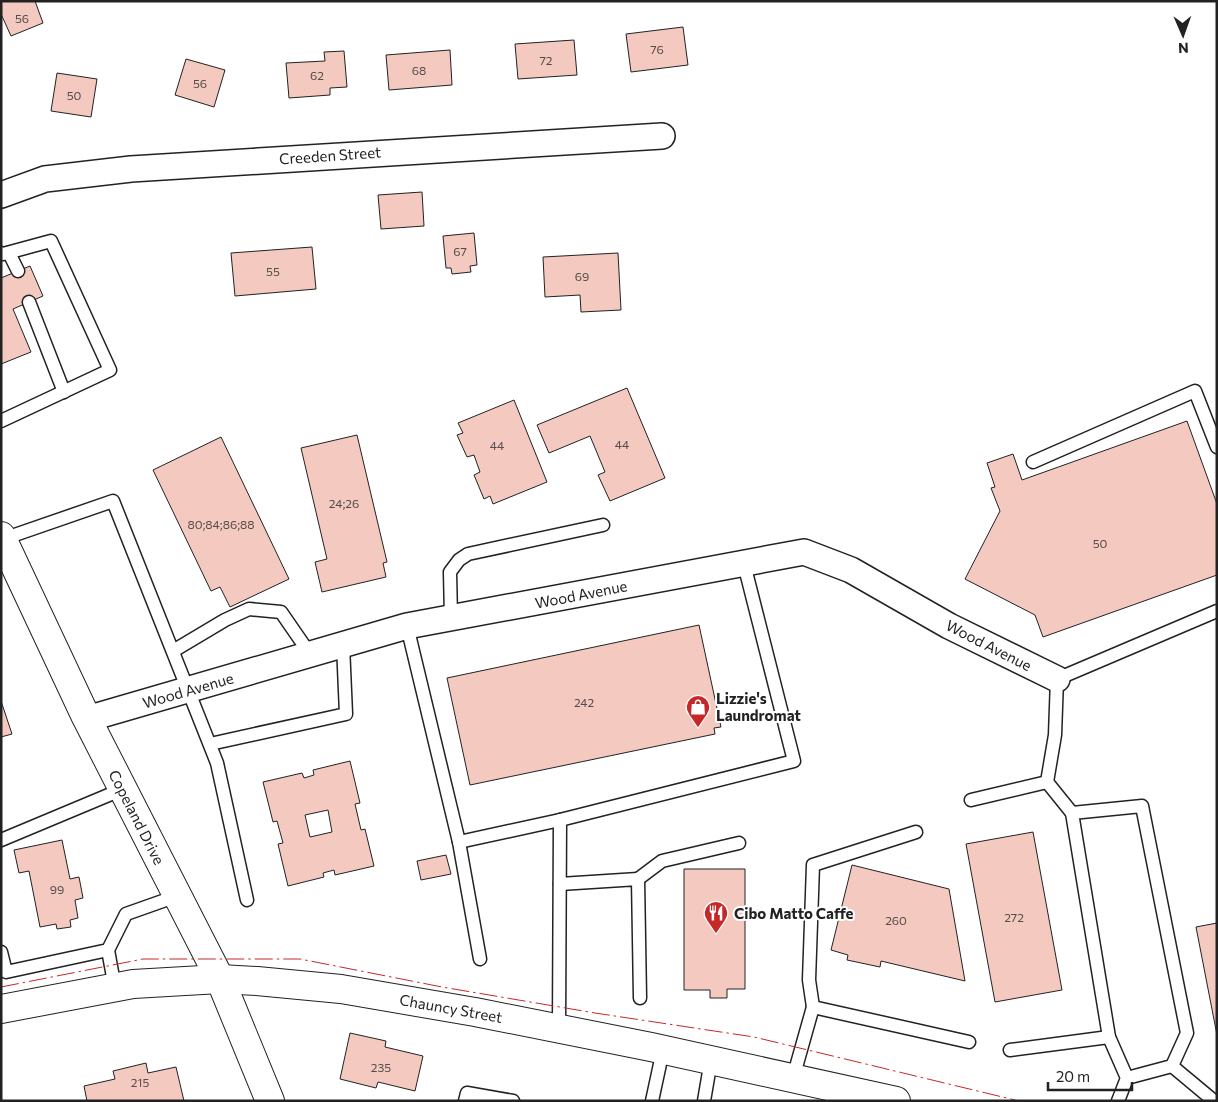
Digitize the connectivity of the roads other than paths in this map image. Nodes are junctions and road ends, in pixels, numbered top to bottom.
1 (662, 136) dead end
2 (1, 195) edge
3 (5, 253) edge
4 (18, 271) dead end
5 (29, 302) dead end
6 (64, 392) junction
7 (1, 421) edge
8 (1217, 447) edge
9 (1033, 462) dead end
10 (604, 525) dead end
11 (2, 537) edge
12 (744, 564) junction
13 (1217, 611) edge
14 (451, 618) junction
15 (407, 626) junction
16 (343, 645) junction
17 (173, 651) junction
18 (310, 654) junction
19 (1057, 679) junction
20 (188, 690) junction
21 (86, 719) junction
22 (210, 744) junction
23 (1047, 782) junction
24 (123, 790) junction
25 (970, 800) dead end
26 (1072, 813) junction
27 (560, 820) junction
28 (916, 832) dead end
29 (1, 840) edge
30 (459, 842) junction
31 (739, 843) dead end
32 (638, 880) junction
33 (560, 884) junction
34 (177, 896) junction
35 (246, 900) dead end
36 (108, 950) junction
37 (1, 952) edge
38 (480, 959) dead end
39 (220, 979) junction
40 (116, 988) junction
41 (640, 998) dead end
42 (813, 1006) junction
43 (1, 1010) edge
44 (559, 1028) junction
45 (1109, 1037) junction
46 (969, 1042) dead end
47 (663, 1050) junction
48 (1010, 1050) dead end
49 (711, 1060) junction
50 (1172, 1066) junction
51 (793, 1078) junction
52 (1127, 1078) junction
53 (466, 1097) edge
54 (270, 1101) edge
55 (513, 1101) edge
56 (652, 1101) edge
57 (704, 1101) edge
58 (896, 1101) edge
59 (1118, 1101) edge
60 (1214, 1101) edge

1 - 2 street, Creeden Street
3 - 4 lane
3 - 6 lane
5 - 6 lane
6 - 7 lane
8 - 9 lane
10 - 14 lane
11 - 17 lane
11 - 21 main road, Copeland Drive
12 - 14 street, Wood Avenue
12 - 19 street, Wood Avenue
12 - 27 lane
13 - 19 lane
14 - 15 street, Wood Avenue
15 - 16 street, Wood Avenue
15 - 30 lane
16 - 18 street, Wood Avenue
16 - 22 lane
17 - 18 lane
17 - 20 lane
18 - 20 street, Wood Avenue
19 - 23 lane
20 - 21 street, Wood Avenue
20 - 22 lane
21 - 24 main road, Copeland Drive
22 - 35 lane
23 - 25 lane
23 - 26 lane
24 - 29 lane
24 - 34 main road, Copeland Drive
26 - 45 lane
26 - 50 lane
27 - 30 lane
27 - 33 lane
28 - 42 lane
30 - 38 lane
31 - 32 lane
32 - 33 lane
32 - 41 lane
33 - 44 lane
34 - 36 lane
34 - 39 main road, Copeland Drive
36 - 37 lane
36 - 40 lane
39 - 40 main road, Chauncy Street
39 - 44 main road, Chauncy Street
39 - 54 main road, Copeland Drive
40 - 43 main road, Chauncy Street
42 - 46 lane
42 - 51 lane
44 - 47 main road, Chauncy Street
45 - 48 lane
45 - 52 lane
47 - 49 main road, Chauncy Street
47 - 56 lane
49 - 51 main road, Chauncy Street
49 - 57 lane
50 - 52 lane
50 - 60 lane
51 - 58 main road, Chauncy Street
52 - 59 lane
53 - 55 lane

